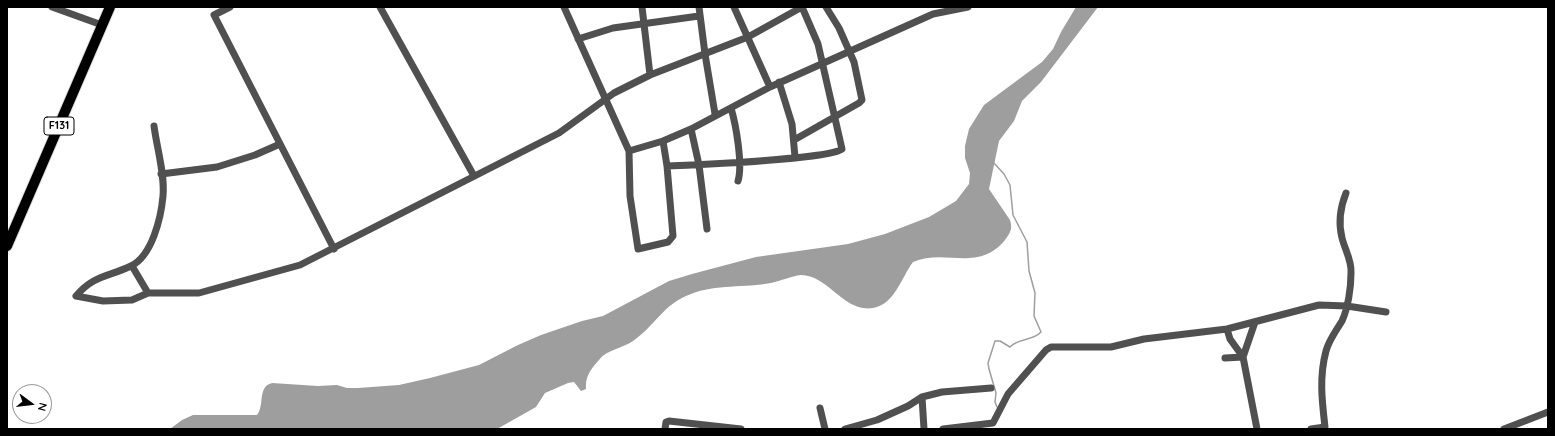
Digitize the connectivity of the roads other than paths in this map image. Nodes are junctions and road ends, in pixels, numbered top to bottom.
1 (52, 7) edge
2 (110, 7) edge
3 (230, 7) edge
4 (380, 7) edge
5 (642, 7) edge
6 (699, 7) edge
7 (734, 7) edge
8 (802, 7) edge
9 (826, 7) edge
10 (968, 7) edge
11 (567, 8) edge
12 (933, 11) edge
13 (699, 16) junction
14 (644, 23) junction
15 (102, 25) junction
16 (748, 36) junction
17 (578, 39) junction
18 (849, 50) junction
19 (705, 54) junction
20 (823, 63) junction
21 (650, 75) junction
22 (780, 82) junction
23 (770, 87) junction
24 (605, 100) junction
25 (731, 108) junction
26 (716, 114) junction
27 (836, 116) junction
28 (154, 126) dead end
29 (691, 129) junction
30 (794, 140) junction
31 (663, 141) junction
32 (280, 144) junction
33 (629, 151) junction
34 (795, 157) junction
35 (739, 162) junction
36 (699, 165) junction
37 (667, 166) junction
38 (161, 174) junction
39 (474, 176) junction
40 (738, 181) dead end
41 (1346, 193) dead end
42 (707, 229) dead end
43 (7, 246) edge
44 (334, 249) junction
45 (132, 266) junction
46 (148, 294) junction
47 (1347, 306) junction
48 (1386, 312) dead end
49 (1255, 322) junction
50 (1227, 329) junction
51 (1243, 357) junction
52 (1225, 358) dead end
53 (991, 388) dead end
54 (922, 397) junction
55 (820, 408) dead end
56 (1548, 412) edge
57 (965, 427) edge
58 (666, 429) edge
59 (741, 429) edge
60 (825, 429) edge
61 (845, 429) edge
62 (924, 429) edge
63 (943, 429) edge
64 (1257, 429) edge
65 (1311, 429) edge
66 (1504, 429) edge

1 - 15 street
2 - 15 main road, F131
3 - 32 street
4 - 39 street
5 - 14 street
6 - 13 street
7 - 16 street
8 - 16 street
8 - 20 street
9 - 18 street
10 - 12 street
11 - 17 street
12 - 18 street
13 - 14 street
13 - 19 street
14 - 17 street
14 - 21 street
15 - 43 main road, F131
16 - 19 street
16 - 23 street
17 - 24 street
18 - 20 street
18 - 27 street
19 - 21 street
19 - 26 street
20 - 22 street
20 - 27 street
21 - 24 street
22 - 23 street
22 - 30 street
23 - 25 street
24 - 33 street
24 - 39 street
25 - 26 street
25 - 35 street
26 - 29 street
27 - 30 street
27 - 34 street
28 - 38 street
29 - 31 street
29 - 36 street
30 - 34 street
31 - 33 street
31 - 37 street
32 - 38 street
32 - 44 street
33 - 37 street
34 - 35 street
35 - 36 street
35 - 40 street
36 - 37 street
36 - 42 street
38 - 45 street
39 - 44 street
41 - 47 street
44 - 46 street
45 - 46 street
45 - 46 street
47 - 48 street
47 - 49 street
47 - 65 street
49 - 50 street
49 - 51 street
50 - 51 street
50 - 57 street
51 - 52 street
51 - 64 street
53 - 54 street
54 - 61 street
54 - 62 street
55 - 60 street
56 - 66 street
57 - 63 street
58 - 59 street

